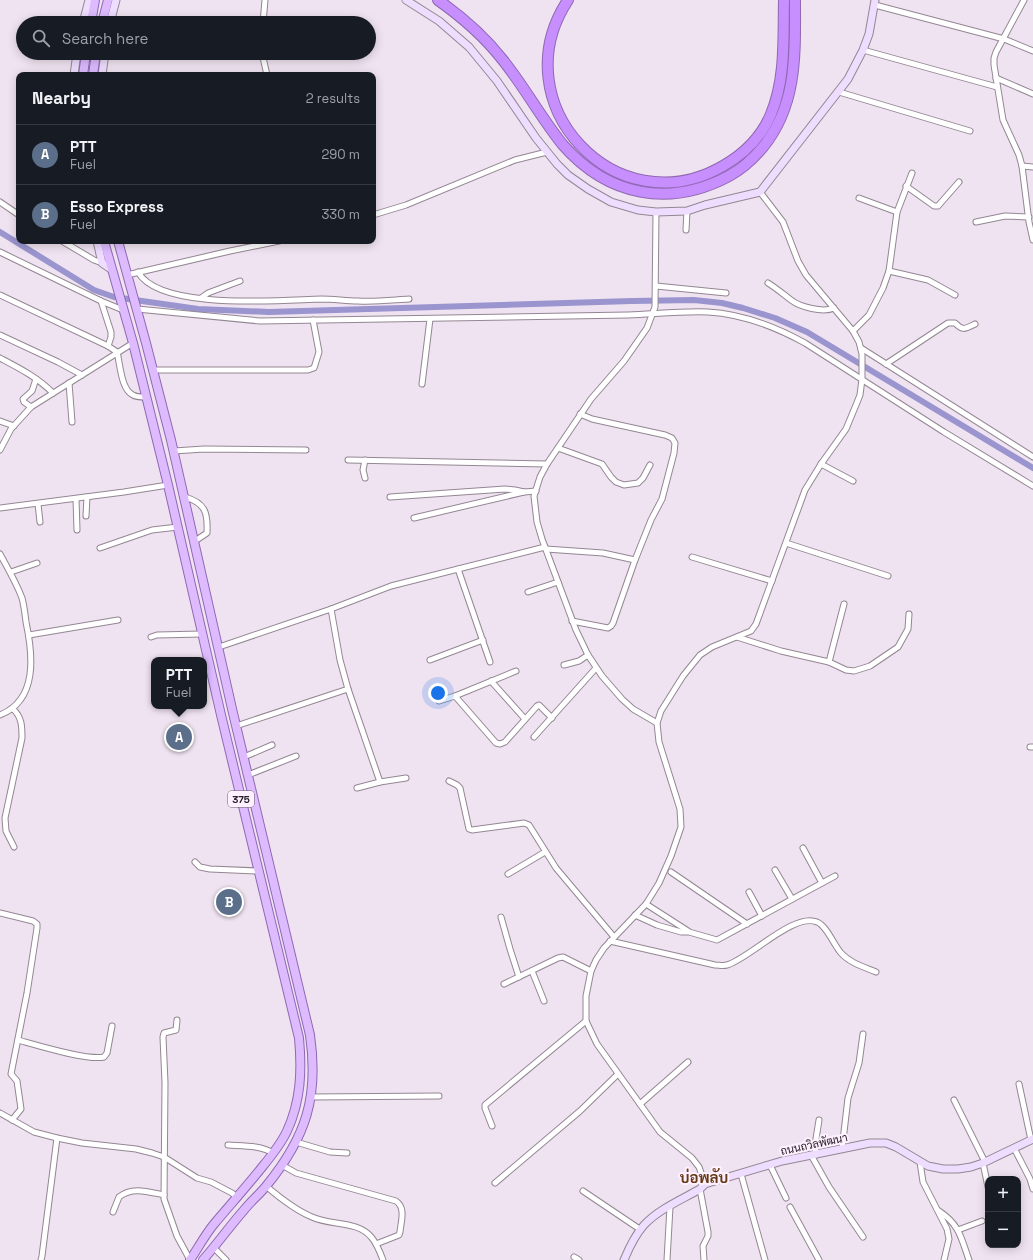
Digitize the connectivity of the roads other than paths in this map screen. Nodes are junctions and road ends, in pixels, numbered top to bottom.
1 (89, 0) edge
2 (95, 0) edge
3 (108, 0) edge
4 (116, 0) edge
5 (265, 0) edge
6 (406, 0) edge
7 (438, 0) edge
8 (568, 0) edge
9 (784, 0) edge
10 (795, 0) edge
11 (1022, 1) edge
12 (875, 3) edge
13 (85, 16) edge
14 (92, 16) edge
15 (104, 16) edge
16 (112, 16) edge
17 (264, 16) edge
18 (1004, 39) junction
19 (863, 50) junction
20 (1033, 50) edge
21 (76, 60) edge
22 (85, 60) edge
23 (95, 60) edge
24 (103, 60) edge
25 (264, 60) edge
26 (74, 72) edge
27 (83, 72) edge
28 (93, 72) edge
29 (102, 72) edge
30 (266, 72) edge
31 (996, 78) junction
32 (996, 87) junction
33 (839, 92) junction
34 (1033, 94) edge
35 (970, 131) dead end
36 (547, 152) junction
37 (1022, 166) junction
38 (1033, 167) edge
39 (912, 173) dead end
40 (959, 182) dead end
41 (906, 186) junction
42 (760, 192) junction
43 (860, 198) dead end
44 (0, 202) edge
45 (687, 211) junction
46 (656, 212) junction
47 (897, 212) junction
48 (16, 213) edge
49 (376, 214) edge
50 (1028, 217) junction
51 (976, 222) dead end
52 (686, 230) dead end
53 (1033, 240) edge
54 (67, 244) edge
55 (98, 244) edge
56 (105, 244) edge
57 (119, 244) edge
58 (264, 244) edge
59 (0, 252) edge
60 (102, 263) junction
61 (112, 269) junction
62 (138, 272) junction
63 (890, 272) junction
64 (127, 275) junction
65 (240, 281) dead end
66 (768, 283) dead end
67 (656, 290) junction
68 (726, 293) dead end
69 (0, 295) edge
70 (955, 295) dead end
71 (201, 298) junction
72 (410, 299) dead end
73 (101, 301) junction
74 (122, 307) junction
75 (136, 307) junction
76 (834, 308) junction
77 (652, 314) junction
78 (430, 319) junction
79 (314, 320) junction
80 (975, 324) dead end
81 (853, 331) junction
82 (0, 335) edge
83 (133, 343) junction
84 (108, 346) junction
85 (861, 348) junction
86 (117, 352) junction
87 (0, 358) edge
88 (886, 364) junction
89 (154, 370) junction
90 (82, 375) junction
91 (36, 378) junction
92 (862, 380) junction
93 (69, 383) junction
94 (422, 384) dead end
95 (53, 393) junction
96 (145, 397) junction
97 (31, 407) junction
98 (580, 414) junction
99 (0, 420) edge
100 (72, 422) dead end
101 (14, 426) junction
102 (558, 448) junction
103 (0, 450) edge
104 (306, 450) dead end
105 (174, 452) junction
106 (1033, 457) edge
107 (348, 460) dead end
108 (365, 460) junction
109 (547, 464) junction
110 (821, 464) junction
111 (650, 465) dead end
112 (164, 470) junction
113 (365, 478) dead end
114 (853, 481) dead end
115 (168, 485) junction
116 (1033, 486) edge
117 (536, 491) junction
118 (524, 492) junction
119 (87, 497) junction
120 (185, 497) junction
121 (390, 497) dead end
122 (76, 499) junction
123 (38, 504) junction
124 (0, 508) edge
125 (86, 516) dead end
126 (414, 518) dead end
127 (40, 522) dead end
128 (178, 527) junction
129 (77, 530) dead end
130 (195, 541) junction
131 (786, 543) junction
132 (100, 548) dead end
133 (545, 548) junction
134 (0, 554) edge
135 (692, 557) dead end
136 (635, 560) junction
137 (37, 563) dead end
138 (458, 568) junction
139 (11, 572) junction
140 (888, 576) dead end
141 (772, 581) junction
142 (558, 582) junction
143 (528, 592) dead end
144 (844, 604) dead end
145 (331, 609) junction
146 (909, 614) dead end
147 (118, 620) dead end
148 (572, 621) junction
149 (202, 634) junction
150 (29, 635) junction
151 (151, 637) dead end
152 (738, 637) junction
153 (483, 640) junction
154 (219, 647) junction
155 (588, 655) junction
156 (430, 660) dead end
157 (490, 662) dead end
158 (829, 662) junction
159 (564, 664) dead end
160 (596, 668) junction
161 (516, 671) dead end
162 (490, 681) junction
163 (348, 689) junction
164 (455, 696) junction
165 (440, 701) dead end
166 (13, 709) junction
167 (0, 716) edge
168 (552, 718) junction
169 (524, 719) junction
170 (657, 723) junction
171 (236, 726) junction
172 (534, 737) dead end
173 (272, 745) dead end
174 (296, 756) dead end
175 (244, 757) junction
176 (248, 775) junction
177 (406, 778) dead end
178 (380, 782) junction
179 (449, 782) dead end
180 (357, 788) dead end
181 (14, 847) dead end
182 (803, 848) dead end
183 (545, 852) junction
184 (195, 862) dead end
185 (775, 870) dead end
186 (259, 871) junction
187 (671, 872) dead end
188 (508, 874) dead end
189 (835, 876) dead end
190 (822, 883) junction
191 (749, 892) dead end
192 (792, 900) junction
193 (646, 904) junction
194 (0, 913) edge
195 (635, 915) junction
196 (762, 916) junction
197 (501, 917) dead end
198 (747, 924) junction
199 (689, 932) junction
200 (614, 937) junction
201 (610, 942) junction
202 (532, 971) junction
203 (591, 971) junction
204 (876, 972) dead end
205 (519, 977) junction
206 (504, 984) dead end
207 (544, 1001) dead end
208 (177, 1020) dead end
209 (586, 1021) junction
210 (112, 1026) dead end
211 (863, 1034) dead end
212 (18, 1040) junction
213 (688, 1062) dead end
214 (618, 1074) junction
215 (1019, 1084) dead end
216 (440, 1096) dead end
217 (311, 1097) junction
218 (954, 1100) dead end
219 (640, 1104) junction
220 (0, 1113) edge
221 (12, 1120) junction
222 (819, 1120) dead end
223 (492, 1126) dead end
224 (57, 1138) junction
225 (1032, 1140) edge
226 (296, 1142) junction
227 (228, 1144) dead end
228 (1014, 1148) junction
229 (842, 1149) junction
230 (273, 1153) junction
231 (347, 1154) dead end
232 (814, 1155) junction
233 (164, 1157) junction
234 (920, 1162) junction
235 (984, 1162) junction
236 (282, 1165) junction
237 (770, 1165) junction
238 (741, 1174) junction
239 (986, 1176) edge
240 (495, 1183) dead end
241 (266, 1186) junction
242 (702, 1186) junction
243 (1033, 1189) edge
244 (583, 1191) dead end
245 (164, 1195) junction
246 (238, 1198) junction
247 (786, 1198) dead end
248 (670, 1207) junction
249 (790, 1207) dead end
250 (938, 1211) junction
251 (113, 1212) dead end
252 (982, 1221) dead end
253 (641, 1230) junction
254 (958, 1230) junction
255 (863, 1237) dead end
256 (376, 1244) junction
257 (213, 1247) junction
258 (41, 1260) edge
259 (190, 1260) edge
260 (203, 1260) edge
261 (226, 1260) edge
262 (382, 1260) edge
263 (624, 1260) edge
264 (667, 1260) edge
265 (704, 1260) edge
266 (764, 1260) edge
267 (819, 1260) edge
268 (944, 1260) edge
269 (969, 1260) edge

1 - 13 main road
2 - 14 main road
3 - 15 main road
4 - 16 main road
5 - 17 street
6 - 36 main road
7 - 10 highway
8 - 9 highway
11 - 18 street
12 - 18 street
12 - 19 main road
18 - 20 street
18 - 31 street
19 - 32 street
19 - 33 main road
21 - 26 main road
22 - 27 main road
23 - 28 main road
24 - 29 main road
25 - 30 street
31 - 32 street
31 - 34 street
32 - 37 street
33 - 35 street
33 - 42 main road
36 - 46 main road
36 - 49 street
37 - 38 street
37 - 50 street
39 - 41 street
40 - 41 street
41 - 47 street
42 - 45 main road
42 - 76 street
43 - 47 street
44 - 48 street
45 - 46 main road
45 - 52 street
46 - 67 street
47 - 63 street
50 - 51 street
50 - 53 street
54 - 60 street
55 - 60 main road
56 - 61 main road, 375
57 - 64 main road, 375
58 - 62 street
59 - 73 street
60 - 61 main road
61 - 74 main road, 375
62 - 64 street
62 - 71 street
63 - 70 street
63 - 81 street
64 - 75 main road, 375
65 - 71 street
66 - 76 street
67 - 68 street
67 - 77 street
69 - 84 street
71 - 72 street
73 - 74 street
73 - 84 street
74 - 83 main road, 375
75 - 79 street
75 - 89 main road, 375
76 - 81 street
77 - 78 street
77 - 92 street
77 - 98 street
78 - 79 street
78 - 94 street
79 - 89 street
80 - 88 street
81 - 85 street
82 - 90 street
83 - 86 street
83 - 96 main road, 375
84 - 86 street
85 - 88 street
85 - 92 street
86 - 90 street
86 - 96 street
87 - 91 street
88 - 106 street
89 - 105 main road, 375
90 - 93 street
91 - 95 street
91 - 97 street
92 - 110 street
92 - 116 street
93 - 95 street
93 - 100 street
95 - 97 street
96 - 112 main road, 375
97 - 101 street
98 - 102 street
98 - 136 street
99 - 101 street
101 - 103 street
102 - 109 street
102 - 111 street
104 - 105 street
105 - 112 main road
105 - 120 main road, 375
107 - 108 street
108 - 109 street
108 - 113 street
109 - 117 street
110 - 114 street
110 - 131 street
112 - 115 main road, 375
115 - 119 street
115 - 128 main road, 375
117 - 118 street
117 - 133 street
118 - 121 street
118 - 126 street
119 - 122 street
119 - 125 street
120 - 130 main road, 375
120 - 130 street
122 - 123 street
122 - 129 street
123 - 124 street
123 - 127 street
128 - 132 street
128 - 149 main road, 375
130 - 154 main road, 375
131 - 140 street
131 - 141 street
133 - 136 street
133 - 138 street
133 - 142 street
134 - 139 street
135 - 141 street
136 - 148 street
137 - 139 street
138 - 145 street
138 - 153 street
139 - 150 street
141 - 152 street
142 - 143 street
142 - 148 street
144 - 158 street
145 - 154 street
145 - 163 street
146 - 158 street
147 - 150 street
148 - 155 street
149 - 151 street
149 - 186 main road, 375
150 - 166 street
152 - 158 street
152 - 170 street
153 - 156 street
153 - 157 street
154 - 171 main road, 375
155 - 159 street
155 - 160 street
160 - 168 street
160 - 170 street
161 - 162 street
162 - 164 street
162 - 169 street
163 - 171 street
163 - 178 street
164 - 165 street
164 - 169 street
166 - 167 street
166 - 181 street
168 - 169 street
168 - 172 street
170 - 193 street
171 - 175 main road, 375
173 - 175 street
174 - 176 street
175 - 176 main road, 375
176 - 217 main road, 375
177 - 178 street
178 - 180 street
179 - 183 street
182 - 190 street
183 - 188 street
183 - 200 street
184 - 186 street
185 - 192 street
186 - 230 main road, 375
187 - 198 street
189 - 190 street
190 - 192 street
191 - 196 street
192 - 196 street
193 - 195 street
193 - 199 street
194 - 212 street
195 - 199 street
195 - 200 street
196 - 198 street
197 - 205 street
198 - 199 street
200 - 201 street
201 - 203 street
201 - 204 street
202 - 203 street
202 - 205 street
202 - 207 street
203 - 209 street
205 - 206 street
208 - 233 street
209 - 214 street
209 - 223 street
210 - 212 street
211 - 229 street
212 - 221 street
213 - 219 street
214 - 219 street
214 - 240 street
215 - 225 street
216 - 217 street
217 - 226 main road, 375
218 - 235 street
219 - 242 street
220 - 221 street
221 - 224 street
222 - 232 street
224 - 233 street
224 - 258 street
225 - 228 main road, ถนนถวิลพัฒนา
226 - 231 street
226 - 236 main road, 375
227 - 230 street
228 - 235 main road, ถนนถวิลพัฒนา
228 - 243 street
229 - 232 main road, ถนนถวิลพัฒนา
229 - 234 main road, ถนนถวิลพัฒนา
230 - 246 main road, 375
232 - 237 main road, ถนนถวิลพัฒนา
232 - 255 street
233 - 245 street
233 - 246 street
234 - 235 main road, ถนนถวิลพัฒนา
234 - 250 street
235 - 239 street
236 - 241 main road, 375
236 - 256 street
237 - 238 main road, ถนนถวิลพัฒนา
237 - 247 street
238 - 242 main road, ถนนถวิลพัฒนา
238 - 266 street
241 - 256 street
241 - 257 main road, 375
242 - 248 main road, ถนนถวิลพัฒนา
242 - 265 street
244 - 253 street
245 - 251 street
245 - 259 street
246 - 259 main road, 375
248 - 253 main road, ถนนถวิลพัฒนา
248 - 264 street
249 - 267 street
250 - 254 street
250 - 268 street
252 - 254 street
253 - 263 main road, ถนนถวิลพัฒนา
254 - 269 street
256 - 262 street
257 - 260 main road, 375
257 - 261 street

